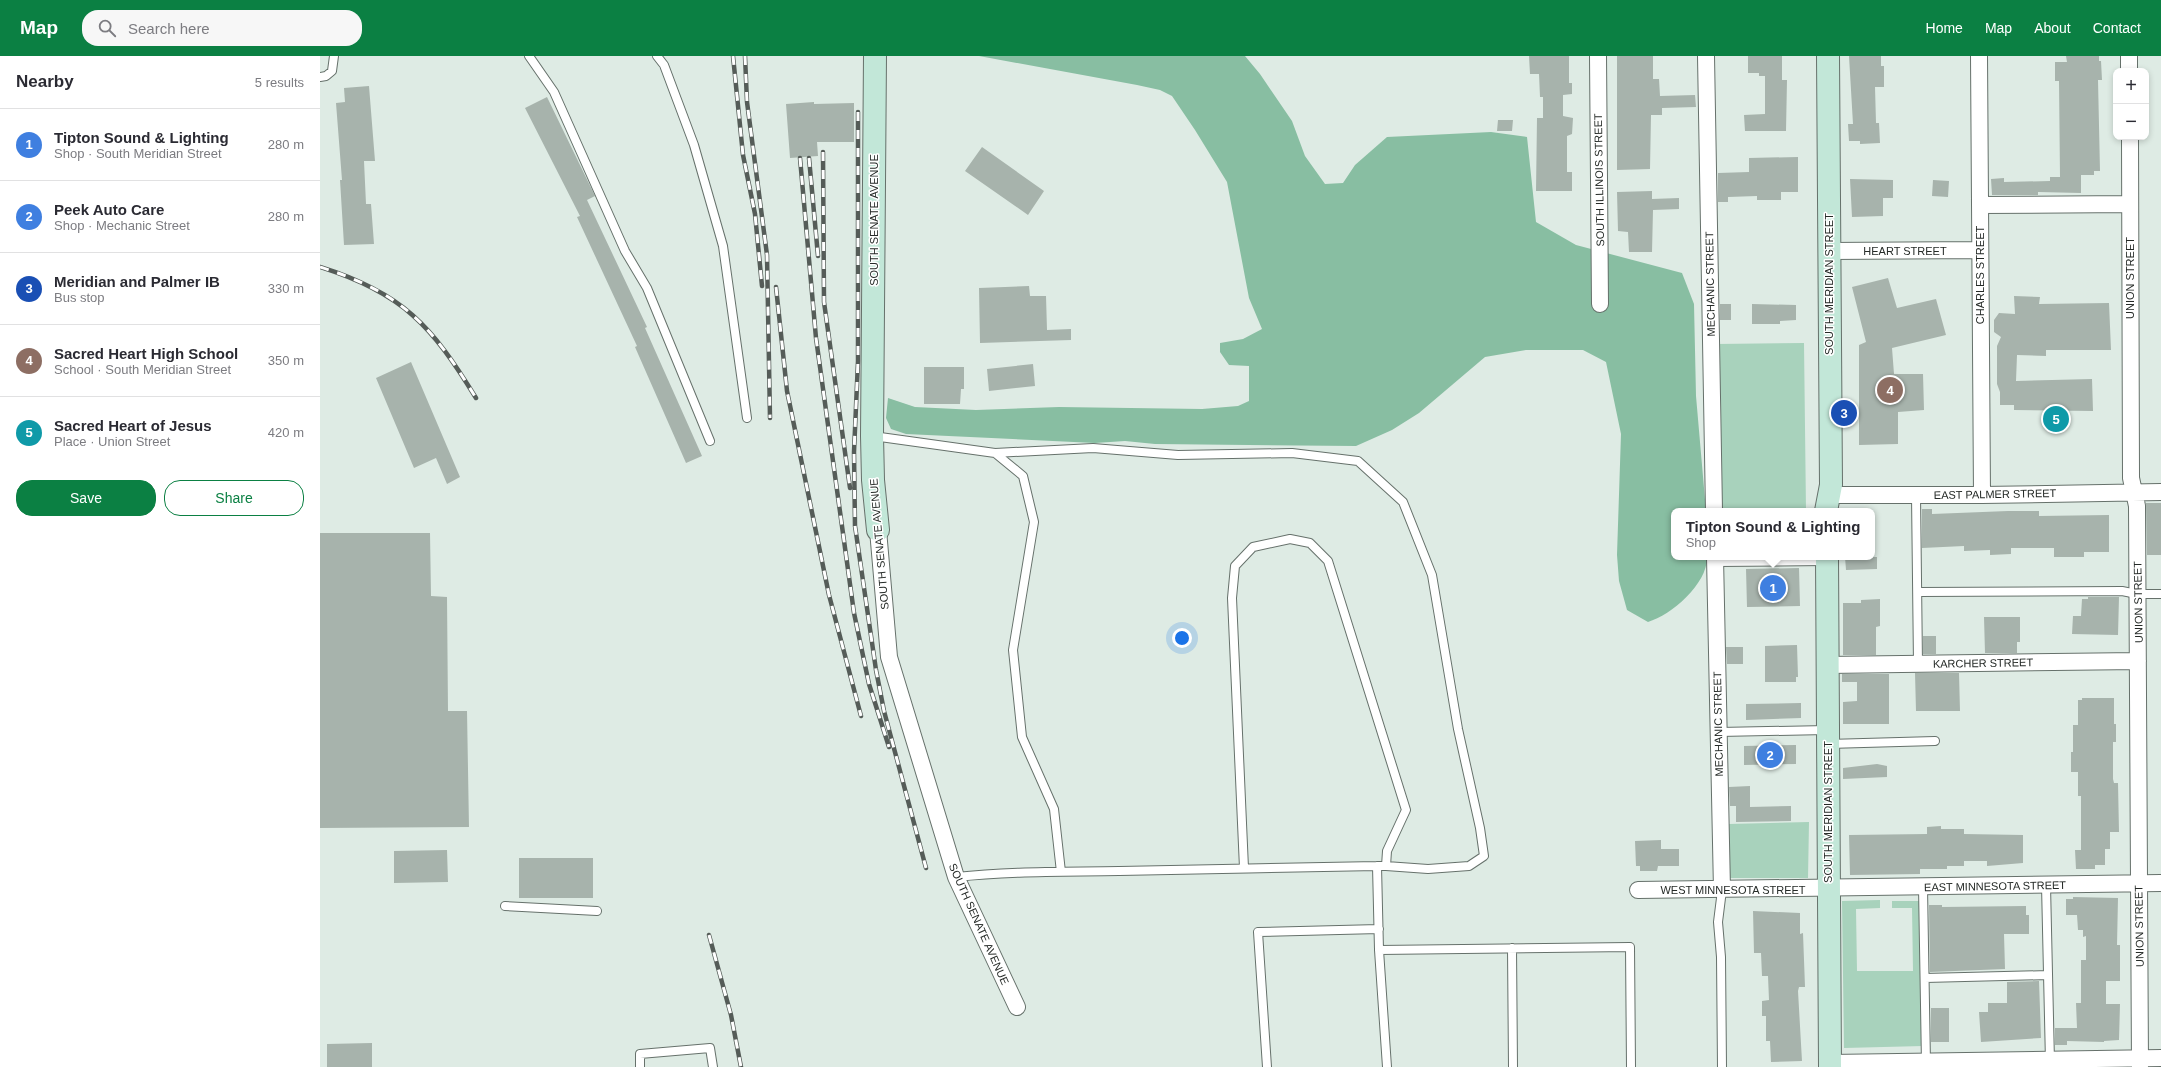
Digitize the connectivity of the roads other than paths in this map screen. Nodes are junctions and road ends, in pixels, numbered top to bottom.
1 (334, 56) edge
2 (529, 56) edge
3 (657, 56) edge
4 (875, 56) edge
5 (1598, 56) edge
6 (1706, 56) edge
7 (1828, 56) edge
8 (1979, 56) edge
9 (2129, 56) edge
10 (2129, 68) edge
11 (320, 77) edge
12 (2130, 140) edge
13 (2130, 204) junction
14 (1980, 206) junction
15 (1980, 250) junction
16 (1829, 251) junction
17 (1600, 304) dead end
18 (747, 418) dead end
19 (872, 436) junction
20 (710, 441) dead end
21 (995, 453) junction
22 (2135, 492) junction
23 (2161, 492) edge
24 (1916, 495) junction
25 (1982, 495) junction
26 (1828, 503) edge
27 (1714, 508) edge
28 (878, 530) joint
29 (1715, 560) edge
30 (1827, 560) edge
31 (1918, 592) junction
32 (2137, 594) junction
33 (2161, 594) edge
34 (2138, 661) junction
35 (1918, 664) junction
36 (1827, 665) junction
37 (1718, 732) junction
38 (1828, 737) junction
39 (1935, 741) dead end
40 (1381, 866) junction
41 (1244, 868) junction
42 (1060, 872) junction
43 (956, 877) junction
44 (2138, 883) junction
45 (2161, 883) edge
46 (2046, 885) junction
47 (1923, 887) junction
48 (1828, 889) junction
49 (1638, 890) dead end
50 (1722, 890) junction
51 (505, 906) dead end
52 (596, 911) dead end
53 (1379, 929) junction
54 (1512, 948) junction
55 (1379, 950) junction
56 (2048, 975) junction
57 (1925, 978) junction
58 (1017, 1007) dead end
59 (2161, 1058) edge
60 (2140, 1062) edge
61 (2050, 1063) edge
62 (1926, 1064) edge
63 (1830, 1065) edge
64 (640, 1067) edge
65 (713, 1067) edge
66 (1267, 1067) edge
67 (1387, 1067) edge
68 (1513, 1067) edge
69 (1631, 1067) edge
70 (1722, 1067) edge

1 - 11 lane
2 - 20 lane
3 - 18 lane
4 - 19 main road, SOUTH SENATE AVENUE
5 - 17 street, SOUTH ILLINOIS STREET
6 - 27 street, MECHANIC STREET
7 - 16 main road, SOUTH MERIDIAN STREET
8 - 14 street, CHARLES STREET
9 - 10 street
12 - 13 street, UNION STREET
13 - 14 street
13 - 22 street, UNION STREET
14 - 15 street, CHARLES STREET
15 - 16 street, HEART STREET
15 - 25 street, CHARLES STREET
16 - 26 main road, SOUTH MERIDIAN STREET
19 - 21 lane
19 - 28 main road, SOUTH SENATE AVENUE
21 - 40 lane
21 - 42 lane
22 - 23 street, EAST PALMER STREET
22 - 25 street, EAST PALMER STREET
22 - 32 street, UNION STREET
24 - 25 street, EAST PALMER STREET
24 - 26 street, EAST PALMER STREET
24 - 31 lane
28 - 43 street, SOUTH SENATE AVENUE
29 - 37 street, MECHANIC STREET
30 - 36 main road, SOUTH MERIDIAN STREET
31 - 32 lane
31 - 35 lane
32 - 33 lane
32 - 34 street, UNION STREET
34 - 35 street, KARCHER STREET
34 - 44 street, UNION STREET
35 - 36 street, KARCHER STREET
36 - 38 main road, SOUTH MERIDIAN STREET
37 - 38 lane
37 - 50 street, MECHANIC STREET
38 - 39 lane
38 - 48 main road, SOUTH MERIDIAN STREET
40 - 41 lane
40 - 41 lane
40 - 53 lane
41 - 42 lane
42 - 43 lane
43 - 58 street, SOUTH SENATE AVENUE
44 - 45 street, EAST MINNESOTA STREET
44 - 46 street, EAST MINNESOTA STREET
44 - 60 street, UNION STREET
46 - 47 street, EAST MINNESOTA STREET
46 - 56 lane
47 - 48 street, EAST MINNESOTA STREET
47 - 57 lane
48 - 50 street, WEST MINNESOTA STREET
48 - 63 main road, SOUTH MERIDIAN STREET
49 - 50 street, WEST MINNESOTA STREET
50 - 70 lane
51 - 52 lane
53 - 55 lane
53 - 66 lane
54 - 55 lane
54 - 68 lane
54 - 69 lane
55 - 67 lane
56 - 57 lane
56 - 61 lane
57 - 62 lane
59 - 60 street
60 - 61 street
61 - 62 street
62 - 63 street
64 - 65 lane

